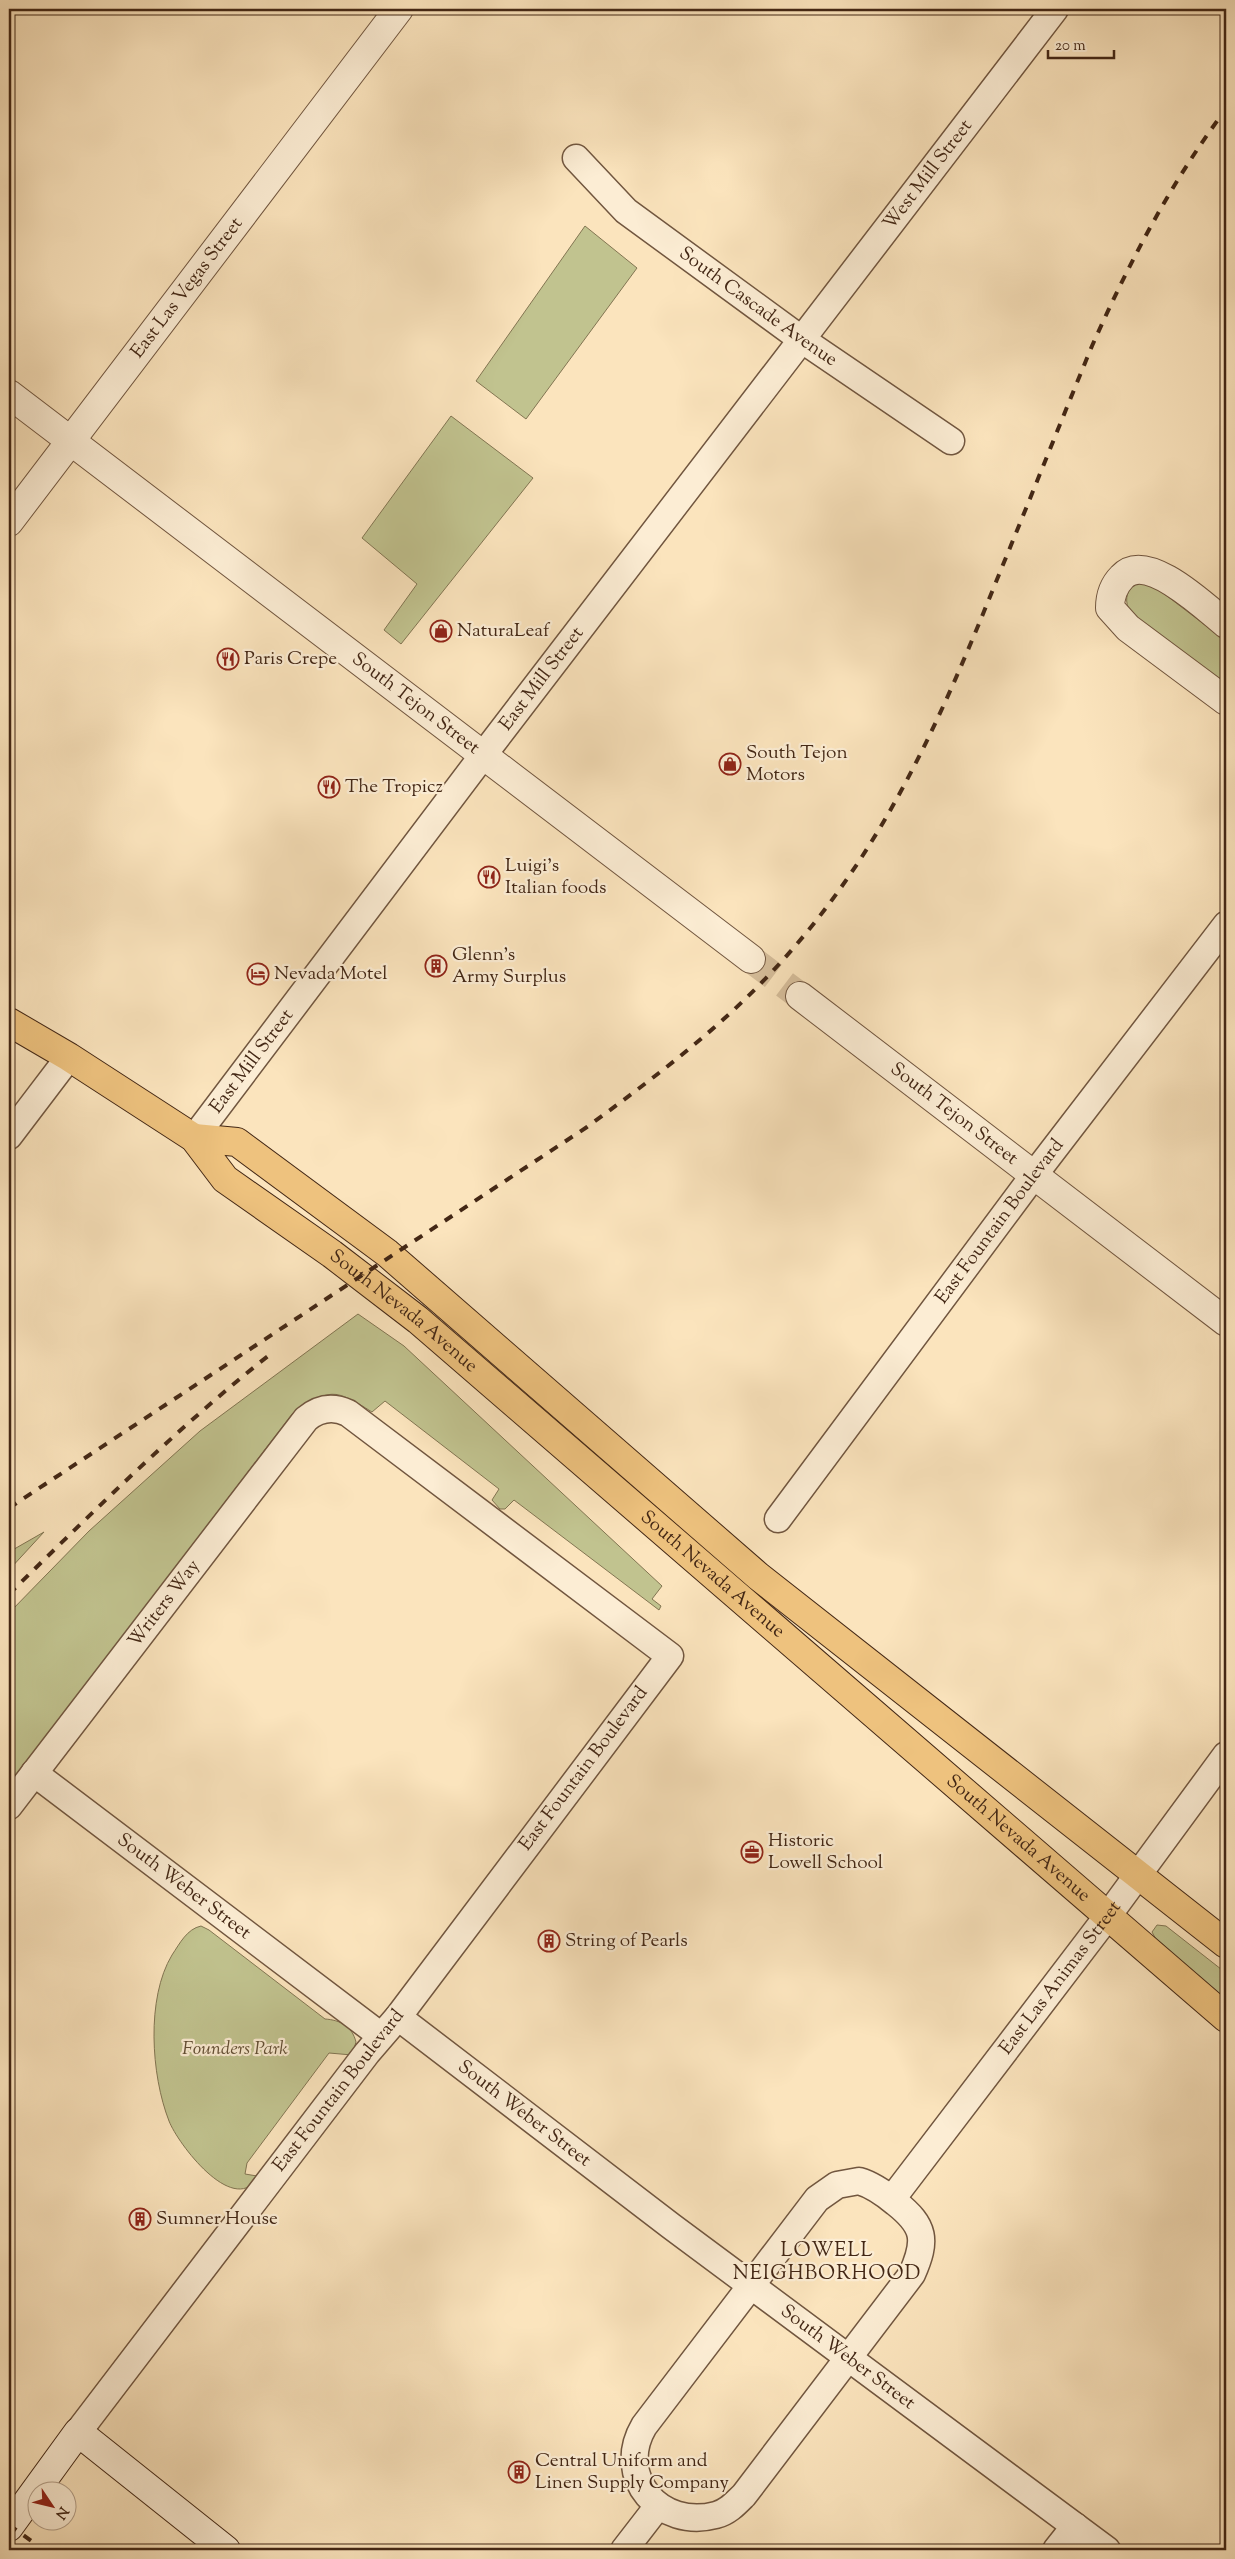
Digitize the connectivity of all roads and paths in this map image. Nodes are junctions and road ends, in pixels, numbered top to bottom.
1 (399, 9) edge
2 (1055, 9) edge
3 (576, 158) dead end
4 (802, 339) junction
5 (9, 394) edge
6 (71, 441) junction
7 (951, 442) dead end
8 (9, 522) edge
9 (1226, 624) edge
10 (1226, 701) edge
11 (484, 754) junction
12 (1226, 925) edge
13 (751, 959) tunnel mouth
14 (800, 996) tunnel mouth
15 (9, 1022) edge
16 (69, 1057) junction
17 (9, 1136) edge
18 (194, 1138) junction
19 (1034, 1174) junction
20 (1226, 1322) edge
21 (327, 1409) joint
22 (778, 1520) dead end
23 (1226, 1755) edge
24 (34, 1772) junction
25 (9, 1806) edge
26 (1136, 1876) junction
27 (1107, 1917) junction
28 (1226, 1944) edge
29 (398, 2017) junction
30 (1226, 2018) edge
31 (380, 2036) junction
32 (892, 2199) junction
33 (750, 2284) junction
34 (847, 2358) junction
35 (78, 2432) junction
36 (658, 2506) junction
37 (1075, 2526) junction
38 (9, 2527) edge
39 (226, 2550) edge
40 (624, 2550) edge
41 (1056, 2550) edge
42 (1107, 2550) edge

1 - 6 street, East Las Vegas Street
2 - 4 street, West Mill Street
3 - 4 street, South Cascade Avenue
4 - 7 street, South Cascade Avenue
4 - 11 street, East Mill Street
5 - 6 street, South Tejon Street
6 - 8 street, East Las Vegas Street
6 - 11 street, South Tejon Street
9 - 10 street
11 - 13 street, South Tejon Street
11 - 18 street, East Mill Street
12 - 19 street, East Fountain Boulevard
14 - 19 street, South Tejon Street
15 - 16 main road, South Nevada Avenue
16 - 17 street
16 - 18 main road, South Nevada Avenue
18 - 26 main road, South Nevada Avenue
18 - 27 main road, South Nevada Avenue
19 - 20 street, South Tejon Street
19 - 22 street, East Fountain Boulevard
21 - 24 street, Writers Way
21 - 29 street, East Fountain Boulevard
23 - 26 street, East Las Animas Street
24 - 25 street, Writers Way
24 - 31 street, South Weber Street
26 - 27 street, East Las Animas Street
26 - 28 main road, South Nevada Avenue
27 - 30 main road, South Nevada Avenue
27 - 32 street, East Las Animas Street
29 - 31 street, East Fountain Boulevard
29 - 33 street, South Weber Street
31 - 35 street, East Fountain Boulevard
32 - 33 street
32 - 34 street
33 - 34 street, South Weber Street
33 - 36 street
34 - 36 street
34 - 37 street, South Weber Street
35 - 38 street, East Fountain Boulevard
35 - 39 street
36 - 40 street
37 - 41 street
37 - 42 street, South Weber Street

